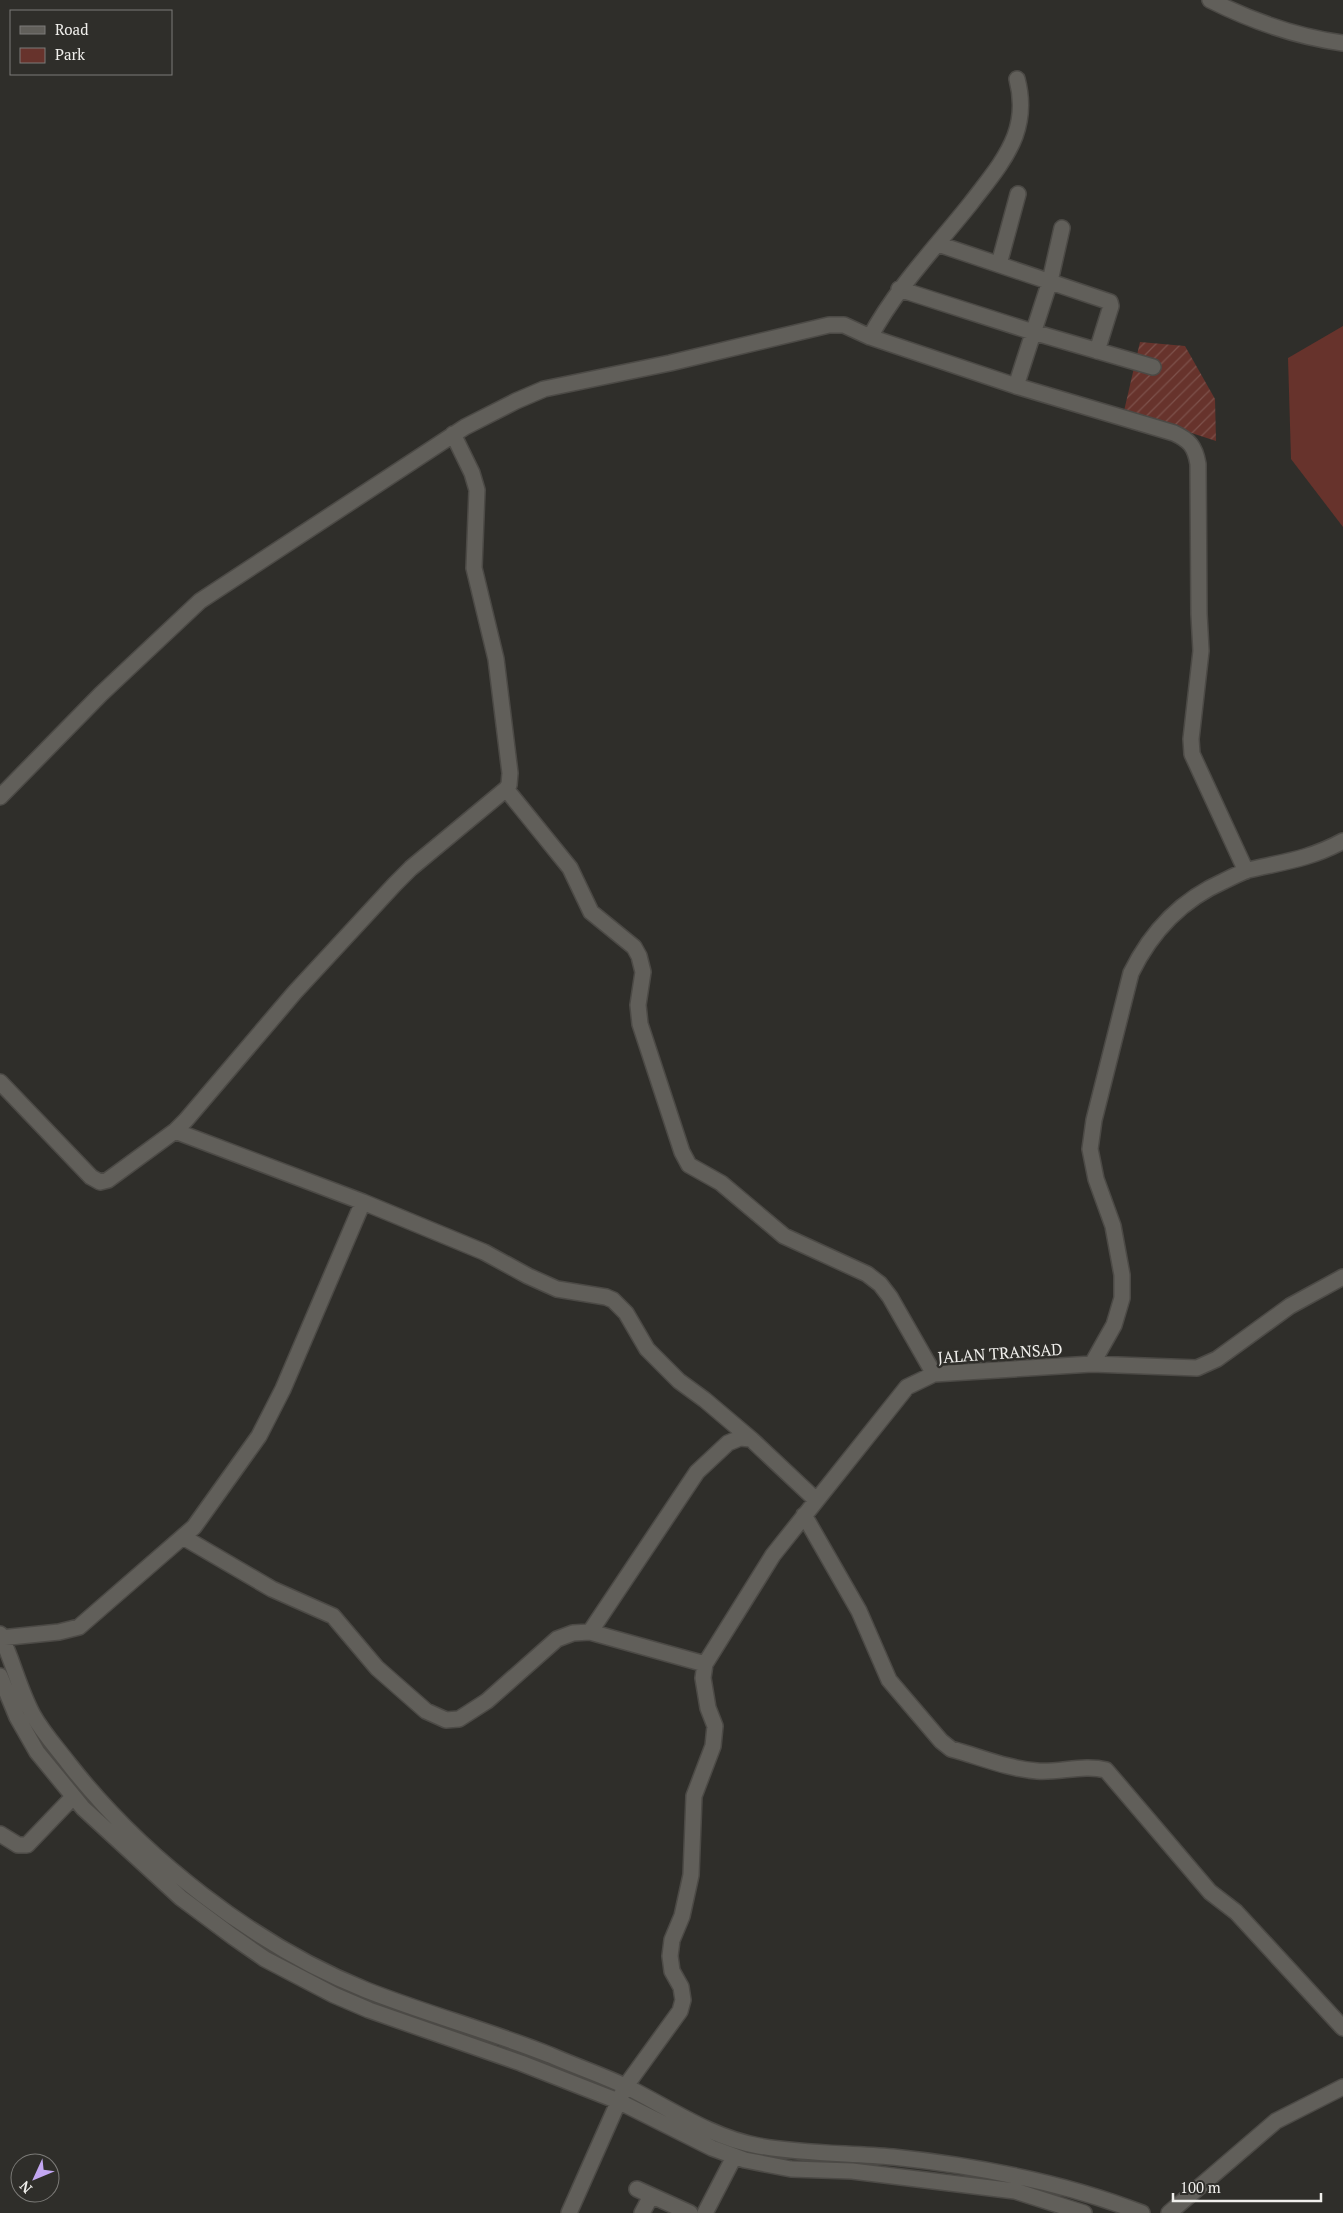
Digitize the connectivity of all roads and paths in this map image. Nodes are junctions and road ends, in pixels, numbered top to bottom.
1 (1210, 0) edge
2 (1343, 43) edge
3 (1017, 80) dead end
4 (1018, 194) dead end
5 (1062, 228) dead end
6 (938, 244) junction
7 (998, 264) junction
8 (1050, 280) junction
9 (899, 290) junction
10 (1033, 332) junction
11 (870, 336) junction
12 (1097, 351) junction
13 (1154, 368) dead end
14 (1016, 386) junction
15 (453, 434) junction
16 (506, 789) junction
17 (0, 797) edge
18 (1343, 841) edge
19 (1246, 871) junction
20 (0, 1082) edge
21 (175, 1131) junction
22 (362, 1202) junction
23 (1343, 1276) edge
24 (1092, 1364) junction
25 (934, 1374) junction
26 (751, 1439) junction
27 (816, 1500) junction
28 (804, 1515) junction
29 (183, 1538) junction
30 (590, 1632) junction
31 (1, 1637) edge
32 (705, 1664) junction
33 (0, 1676) edge
34 (73, 1797) junction
35 (0, 1834) edge
36 (1343, 2028) edge
37 (625, 2087) junction
38 (1343, 2087) edge
39 (618, 2101) junction
40 (734, 2157) junction
41 (968, 2168) junction
42 (965, 2184) junction
43 (637, 2189) dead end
44 (651, 2196) junction
45 (569, 2213) edge
46 (642, 2213) edge
47 (690, 2213) edge
48 (705, 2213) edge
49 (1084, 2213) edge
50 (1142, 2213) edge
51 (1169, 2213) edge

1 - 2 street
3 - 6 street
4 - 7 street
5 - 8 street
6 - 7 street
6 - 9 street
7 - 8 street
8 - 10 street
8 - 12 street
9 - 10 street
9 - 11 street
10 - 12 street
10 - 14 street
11 - 14 street
11 - 15 street
12 - 13 street
14 - 19 street
15 - 16 street
15 - 17 street
16 - 21 street
16 - 25 street
18 - 19 street
19 - 24 street
20 - 21 street
21 - 22 street
22 - 26 street
22 - 29 street
23 - 24 street, JALAN TRANSAD
24 - 25 street, JALAN TRANSAD
25 - 27 street, JALAN TRANSAD
26 - 27 street
26 - 30 street
27 - 28 street, JALAN TRANSAD
28 - 32 street, JALAN TRANSAD
28 - 36 street
29 - 30 street
29 - 31 street
30 - 32 street
31 - 37 street
32 - 37 street
33 - 34 street
34 - 35 street
34 - 39 street
37 - 39 street
37 - 41 street
38 - 51 street
39 - 40 street
39 - 45 street
40 - 42 street
40 - 48 street
41 - 42 street
41 - 50 street
42 - 49 street
43 - 44 street
44 - 46 street
44 - 47 street

